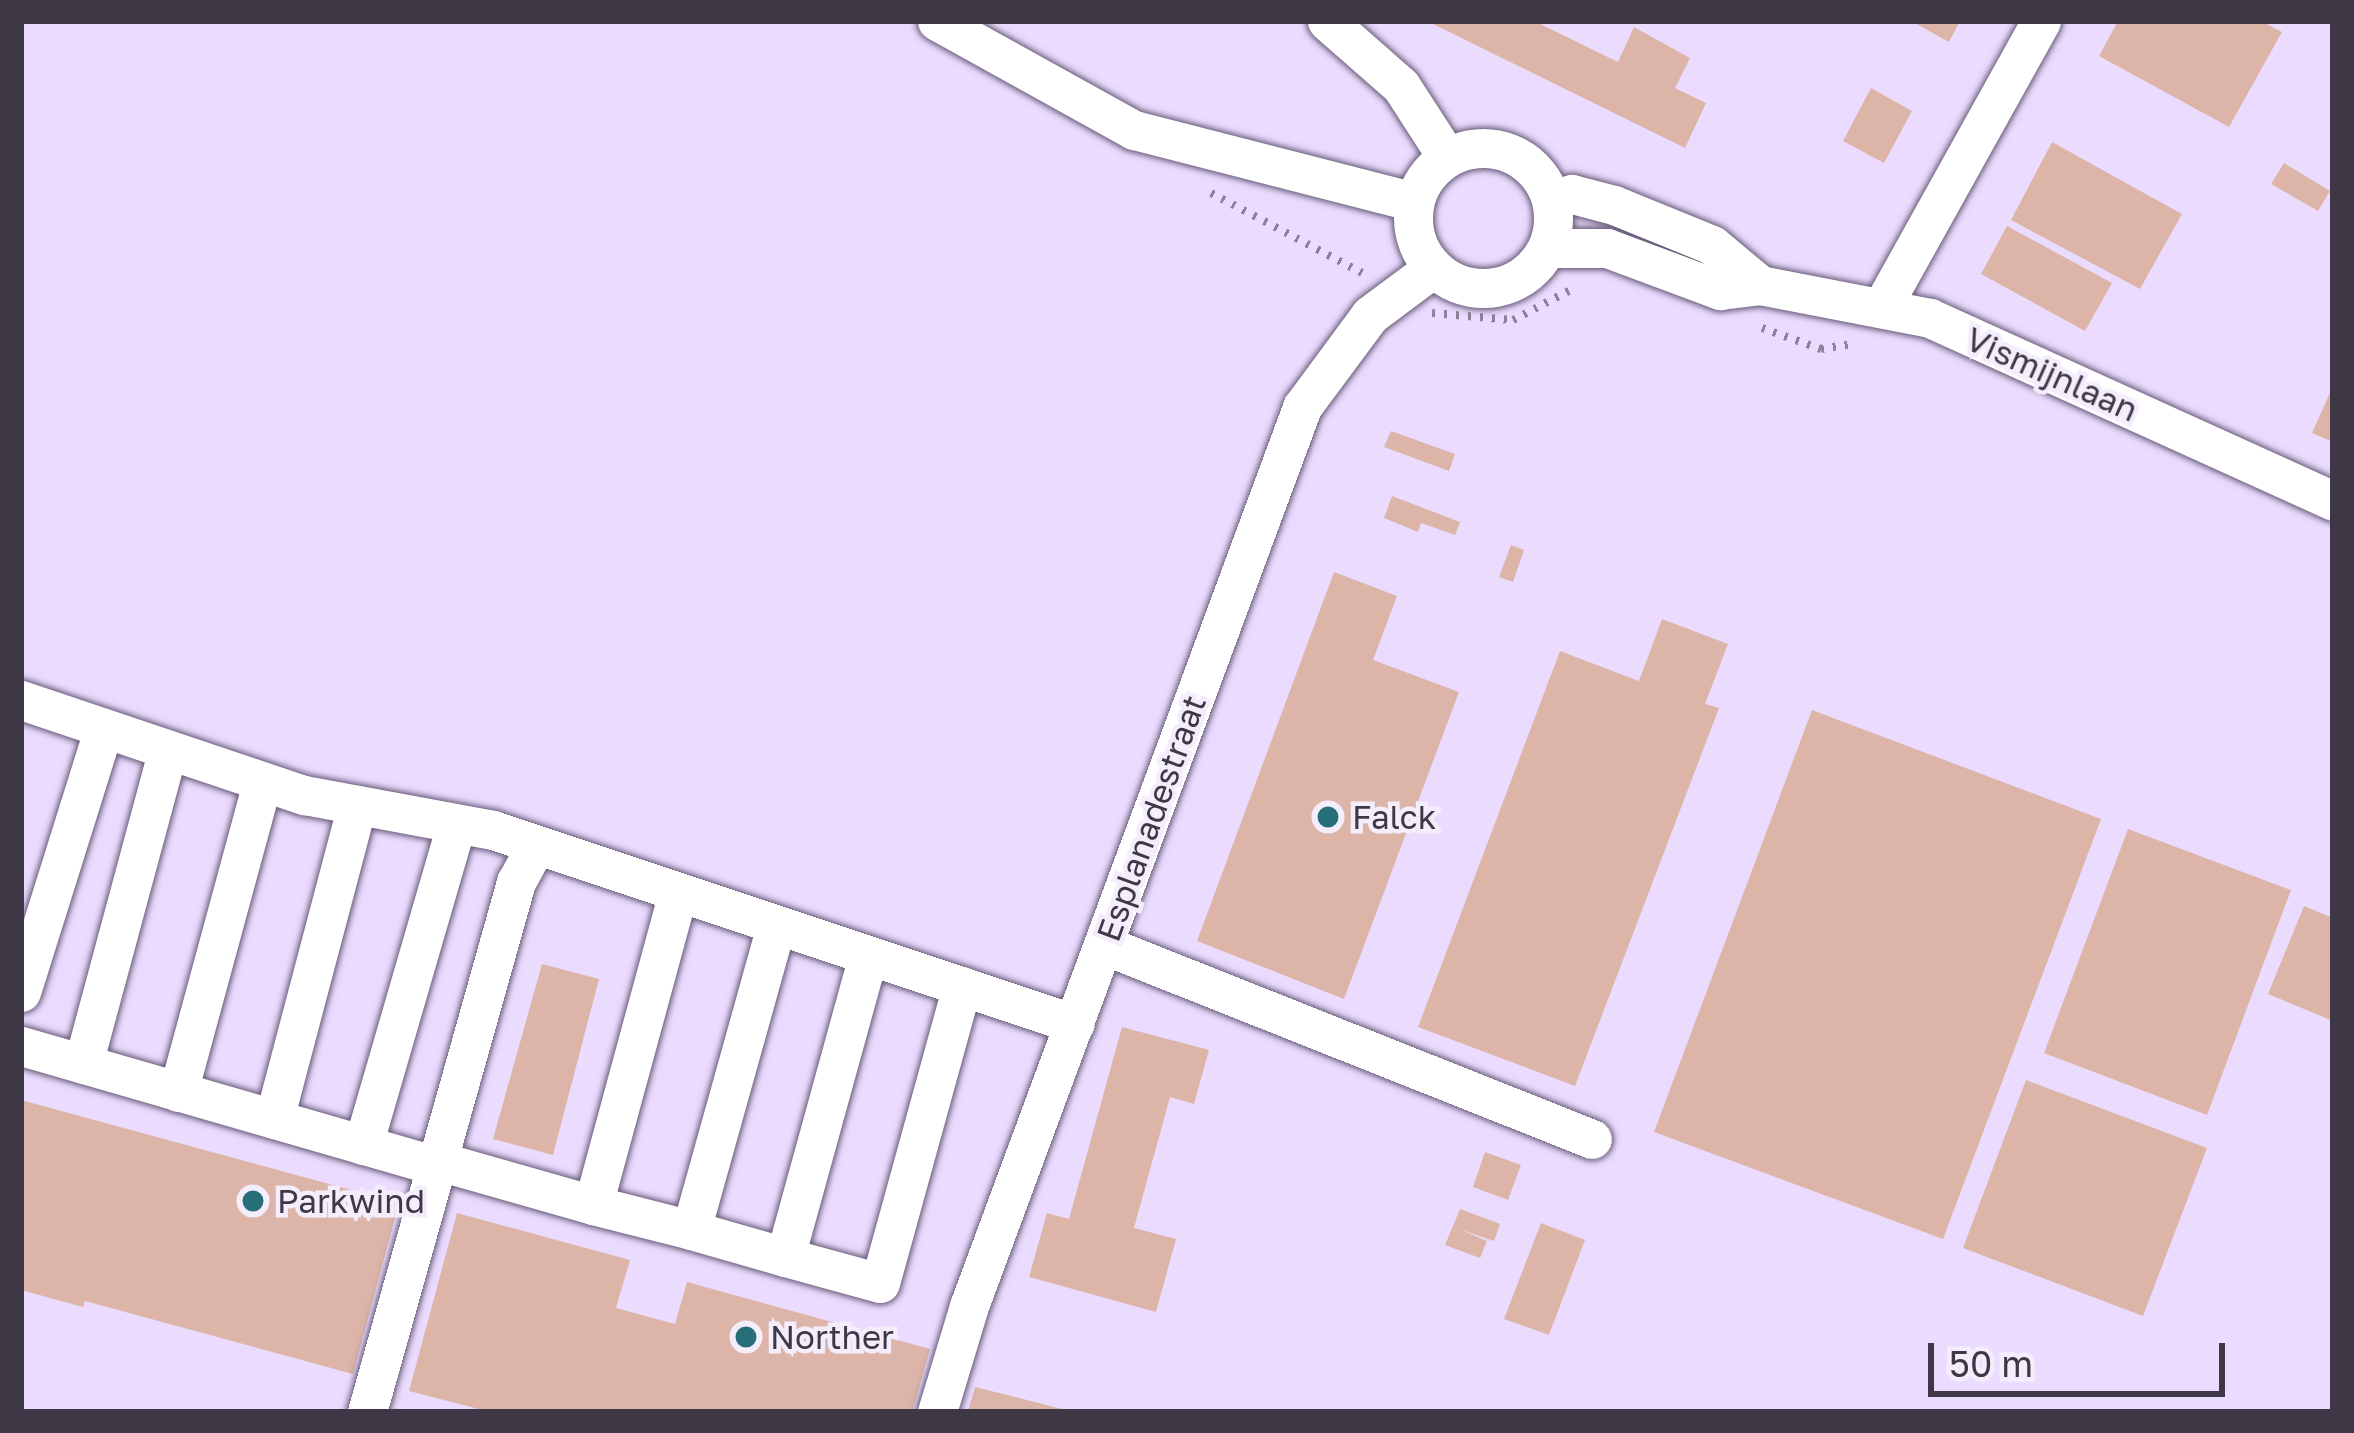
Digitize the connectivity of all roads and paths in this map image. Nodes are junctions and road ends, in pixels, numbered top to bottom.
1 (937, 21) edge
2 (1328, 21) edge
3 (2041, 21) edge
4 (1447, 157) junction
5 (1552, 200) junction
6 (1414, 202) junction
7 (1548, 248) junction
8 (1433, 268) junction
9 (1592, 279) dead end
10 (1760, 285) junction
11 (1400, 293) junction
12 (1883, 305) junction
13 (1755, 325) dead end
14 (1862, 342) dead end
15 (2333, 501) edge
16 (21, 700) edge
17 (103, 730) junction
18 (167, 752) junction
19 (262, 782) junction
20 (357, 805) junction
21 (456, 824) junction
22 (536, 845) junction
23 (678, 892) junction
24 (776, 925) junction
25 (1104, 945) junction
26 (868, 956) junction
27 (962, 986) junction
28 (21, 992) edge
29 (1076, 1024) junction
30 (21, 1046) edge
31 (83, 1064) junction
32 (178, 1092) junction
33 (274, 1119) junction
34 (1592, 1139) dead end
35 (363, 1144) junction
36 (438, 1163) junction
37 (593, 1204) junction
38 (691, 1230) junction
39 (785, 1257) junction
40 (367, 1412) edge
41 (937, 1412) edge

1 - 6 street
2 - 4 street
3 - 12 street
4 - 5 street
4 - 6 street
5 - 7 street
5 - 10 street
6 - 8 street
7 - 8 street
7 - 10 street, Vismijnlaan
8 - 11 street, Esplanadestraat
9 - 11 path
10 - 12 street, Vismijnlaan
11 - 25 street, Esplanadestraat
12 - 15 street, Vismijnlaan
13 - 14 path
16 - 17 street
17 - 18 street
17 - 28 street
18 - 19 street
18 - 31 street
19 - 20 street
19 - 32 street
20 - 21 street
20 - 33 street
21 - 22 street
21 - 35 street
22 - 23 street
22 - 36 street
23 - 24 street
23 - 37 street
24 - 26 street
24 - 38 street
25 - 29 street, Esplanadestraat
25 - 34 street
26 - 27 street
26 - 39 street
27 - 29 street
27 - 39 street
29 - 41 street, Esplanadestraat
30 - 31 street
31 - 32 street
32 - 33 street
33 - 35 street
35 - 36 street
36 - 37 street
36 - 40 street
37 - 38 street
38 - 39 street

